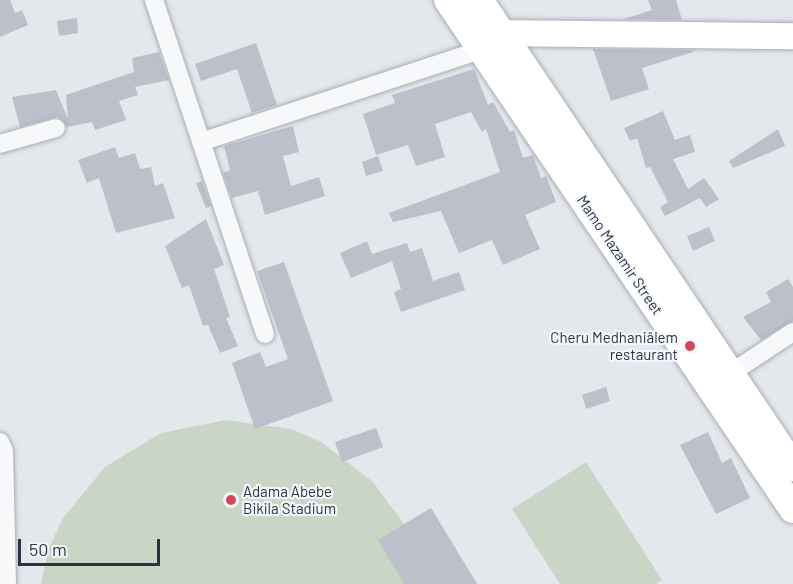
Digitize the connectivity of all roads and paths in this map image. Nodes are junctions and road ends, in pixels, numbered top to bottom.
1 (154, 0) edge
2 (448, 0) edge
3 (479, 0) edge
4 (793, 36) edge
5 (484, 39) junction
6 (56, 128) dead end
7 (201, 142) junction
8 (0, 144) edge
9 (793, 332) edge
10 (266, 334) dead end
11 (720, 381) junction
12 (0, 442) edge
13 (793, 467) edge
14 (793, 509) edge
15 (7, 584) edge

1 - 7 street
2 - 5 main road, Mamo Mazamir Street
3 - 5 main road, Mamo Mazamir Street
4 - 5 street
5 - 7 street
5 - 11 main road, Mamo Mazamir Street
6 - 8 street
7 - 10 street
9 - 11 street
11 - 13 main road, Mamo Mazamir Street
11 - 14 main road, Mamo Mazamir Street
12 - 15 street

